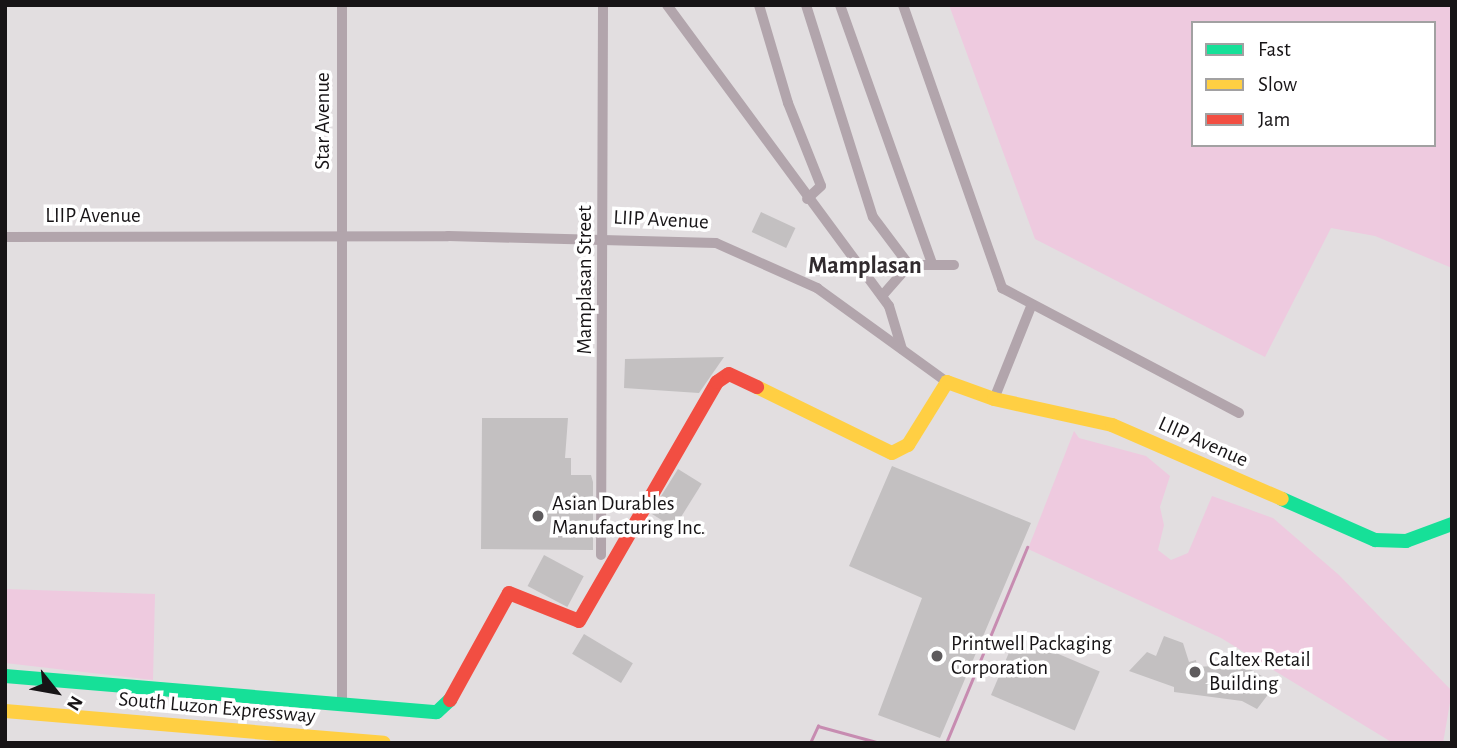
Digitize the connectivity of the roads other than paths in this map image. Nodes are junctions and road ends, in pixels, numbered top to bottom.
1 (342, 5) edge
2 (604, 5) edge
3 (667, 5) edge
4 (759, 5) edge
5 (806, 5) edge
6 (839, 5) edge
7 (903, 5) edge
8 (807, 199) junction
9 (342, 236) junction
10 (5, 237) edge
11 (605, 237) junction
12 (932, 264) junction
13 (909, 265) junction
14 (954, 265) dead end
15 (882, 296) junction
16 (1032, 304) junction
17 (902, 349) junction
18 (947, 382) junction
19 (994, 399) junction
20 (1239, 413) dead end
21 (1452, 524) edge
22 (601, 555) dead end
23 (5, 676) edge
24 (342, 705) junction
25 (5, 711) edge
26 (384, 743) edge

1 - 9 street, Star Avenue
2 - 11 street, Mamplasan Street
3 - 8 street
4 - 8 street
5 - 13 street
6 - 12 street
7 - 16 street
8 - 15 street
9 - 10 street, LIIP Avenue
9 - 11 street, LIIP Avenue
9 - 24 street, Star Avenue
11 - 17 street, LIIP Avenue
11 - 22 street, Mamplasan Street
12 - 13 street
12 - 14 street
13 - 15 street
15 - 17 street
16 - 19 street
16 - 20 street
17 - 18 street, LIIP Avenue
18 - 19 main road, LIIP Avenue
18 - 24 main road
19 - 21 main road, LIIP Avenue
23 - 24 main road
25 - 26 main road, South Luzon Expressway

